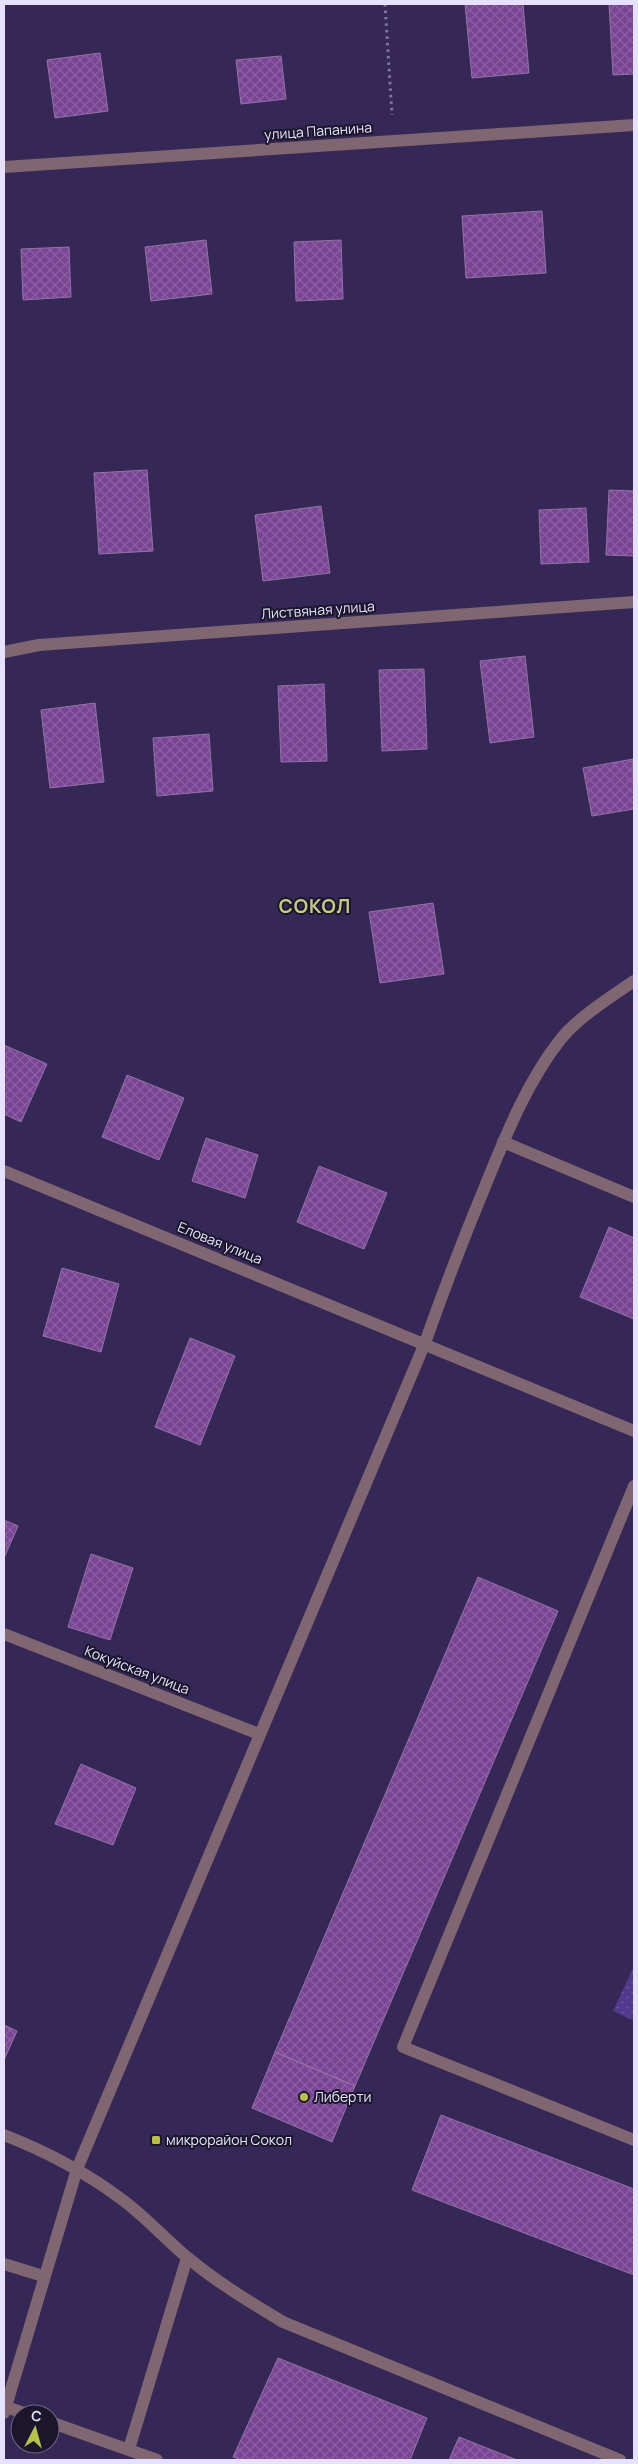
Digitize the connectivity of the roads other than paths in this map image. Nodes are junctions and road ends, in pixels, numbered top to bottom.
1 (634, 125) edge
2 (4, 167) edge
3 (634, 602) edge
4 (4, 652) edge
5 (634, 981) edge
6 (503, 1142) junction
7 (4, 1171) edge
8 (634, 1197) edge
9 (425, 1343) junction
10 (634, 1431) edge
11 (634, 1486) edge
12 (4, 1634) edge
13 (259, 1734) junction
14 (4, 2135) edge
15 (634, 2140) edge
16 (77, 2169) junction
17 (187, 2258) junction
18 (4, 2264) edge
19 (43, 2276) junction
20 (5, 2410) edge
21 (60, 2425) edge
22 (129, 2449) junction
23 (157, 2460) edge
24 (620, 2460) edge

1 - 2 street, улица Папанина
3 - 4 street, Листвяная улица
5 - 6 street
6 - 8 street
6 - 9 street
7 - 9 street, Еловая улица
9 - 10 street, Еловая улица
9 - 13 street
11 - 15 street
12 - 13 street, Кокуйская улица
13 - 16 street
14 - 16 street
16 - 17 street
16 - 19 street
17 - 22 street
17 - 24 street
18 - 19 street
19 - 20 street
21 - 22 street
22 - 23 street

